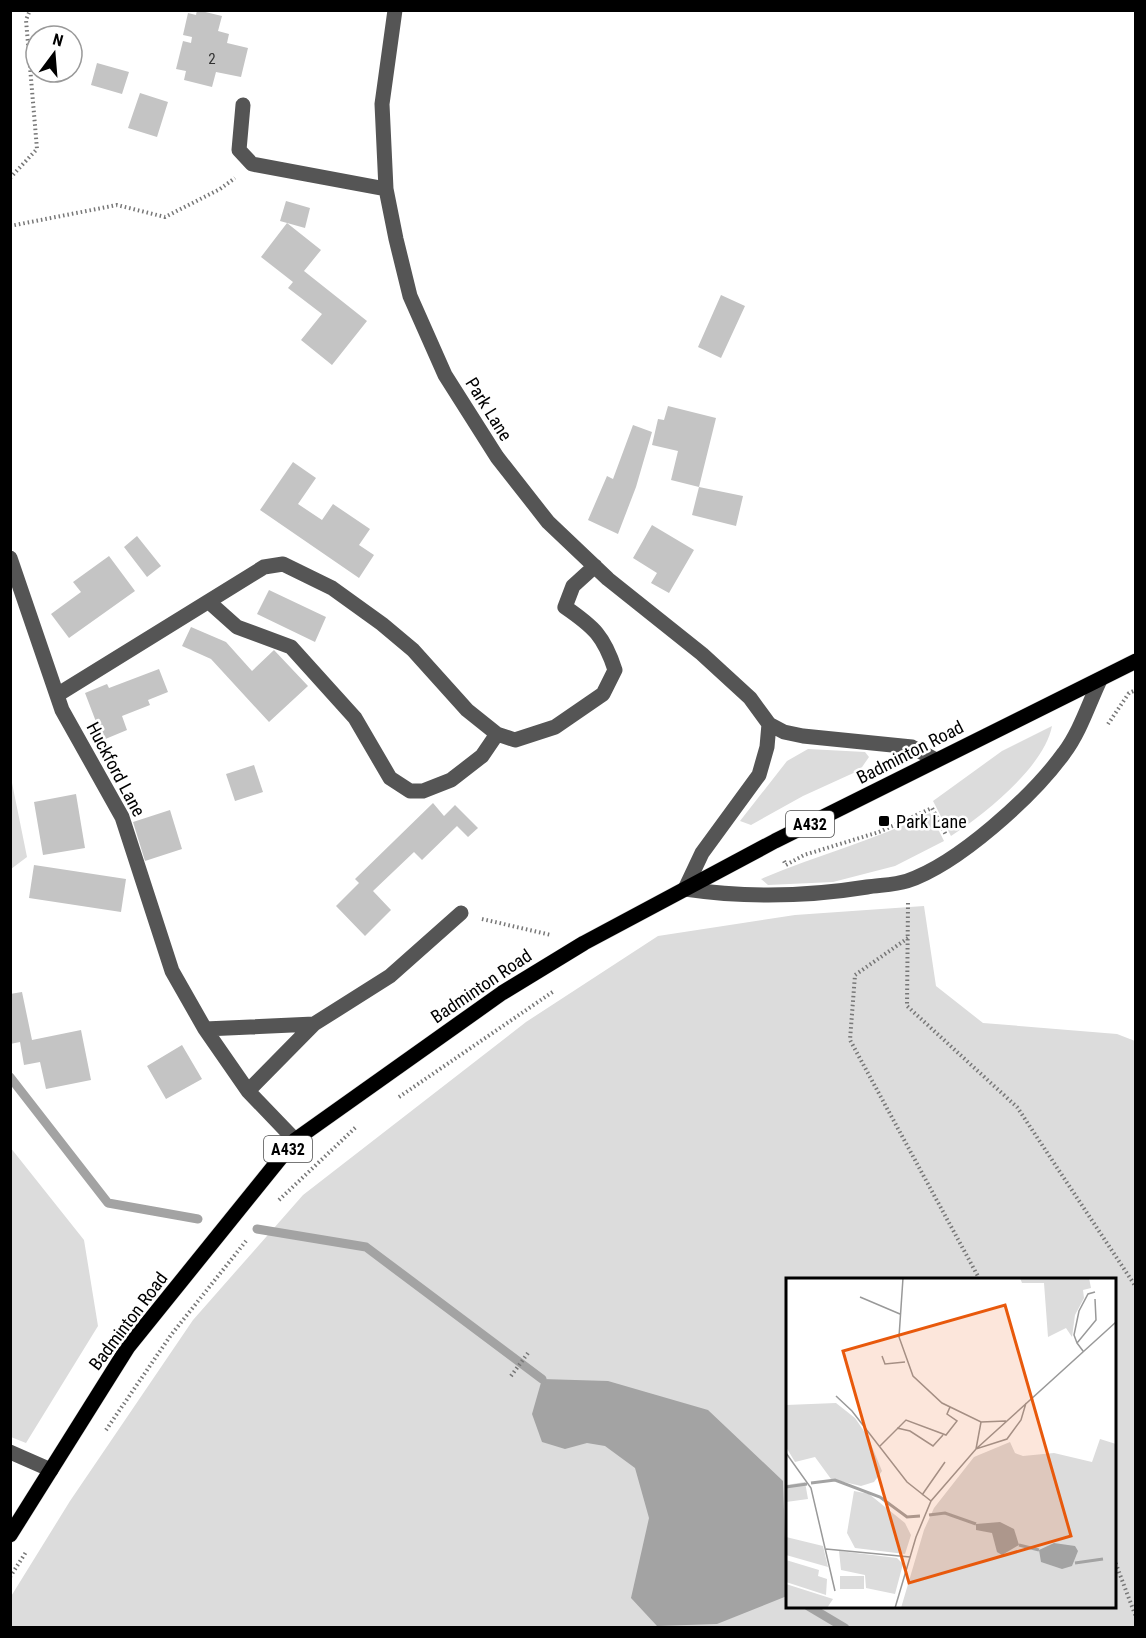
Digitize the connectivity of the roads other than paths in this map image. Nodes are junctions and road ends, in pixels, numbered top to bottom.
1 (395, 10) edge
2 (243, 105) dead end
3 (386, 189) junction
4 (10, 558) edge
5 (595, 566) junction
6 (210, 602) junction
7 (1136, 661) edge
8 (1100, 680) junction
9 (57, 695) junction
10 (769, 724) junction
11 (497, 734) junction
12 (936, 760) junction
13 (685, 889) junction
14 (461, 913) road end
15 (315, 1024) junction
16 (205, 1029) junction
17 (248, 1091) junction
18 (295, 1140) junction
19 (10, 1452) edge
20 (51, 1470) junction
21 (10, 1535) edge

1 - 3 street, Park Lane
2 - 3 street
3 - 5 street, Park Lane
4 - 9 street, Huckford Lane
5 - 10 street, Park Lane
5 - 11 street
6 - 9 street
6 - 11 street
6 - 11 street
7 - 8 main road, Badminton Road / A432
8 - 12 main road, Badminton Road / A432
8 - 13 street
9 - 16 street, Huckford Lane
10 - 12 street
10 - 13 street
12 - 13 main road, Badminton Road / A432
13 - 18 main road, Badminton Road / A432
14 - 15 street
15 - 16 street
15 - 17 street
16 - 17 street, Huckford Lane
17 - 18 street, Huckford Lane
18 - 20 main road, Badminton Road / A432
19 - 20 street
20 - 21 main road, Badminton Road / A432

